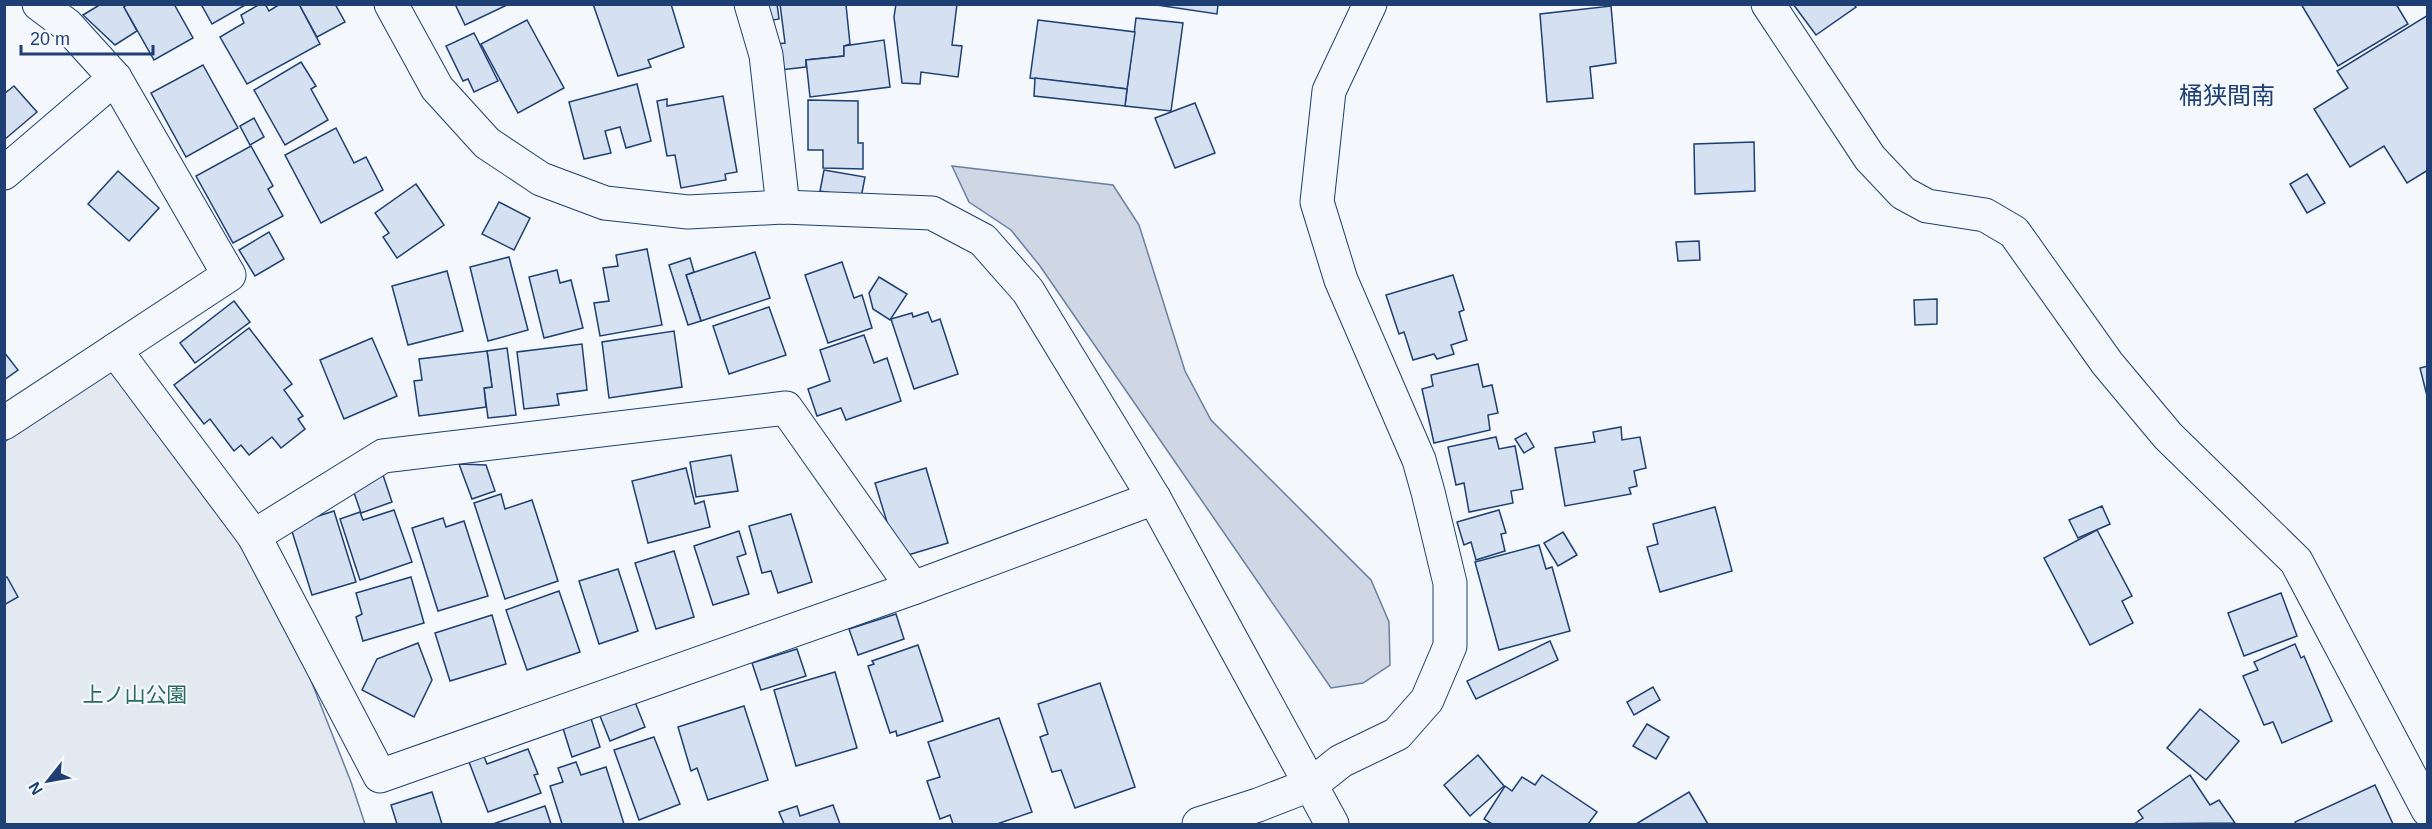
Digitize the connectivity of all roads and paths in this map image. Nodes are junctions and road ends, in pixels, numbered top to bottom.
1 (39, 4) edge
2 (391, 4) edge
3 (751, 4) edge
4 (1370, 4) edge
5 (1768, 4) edge
6 (116, 78) junction
7 (4, 173) edge
8 (783, 207) junction
9 (115, 350) junction
10 (4, 423) edge
11 (1154, 498) junction
12 (254, 536) junction
13 (914, 588) junction
14 (1312, 784) junction
15 (2427, 810) edge
16 (1199, 825) edge
17 (1332, 825) edge

1 - 6 street
2 - 8 street
3 - 8 street
4 - 14 street
5 - 15 street
6 - 7 street
6 - 9 street
8 - 11 street
9 - 10 street
9 - 12 street
11 - 13 street
11 - 14 street
12 - 13 street
12 - 13 street
14 - 16 street
14 - 17 street

